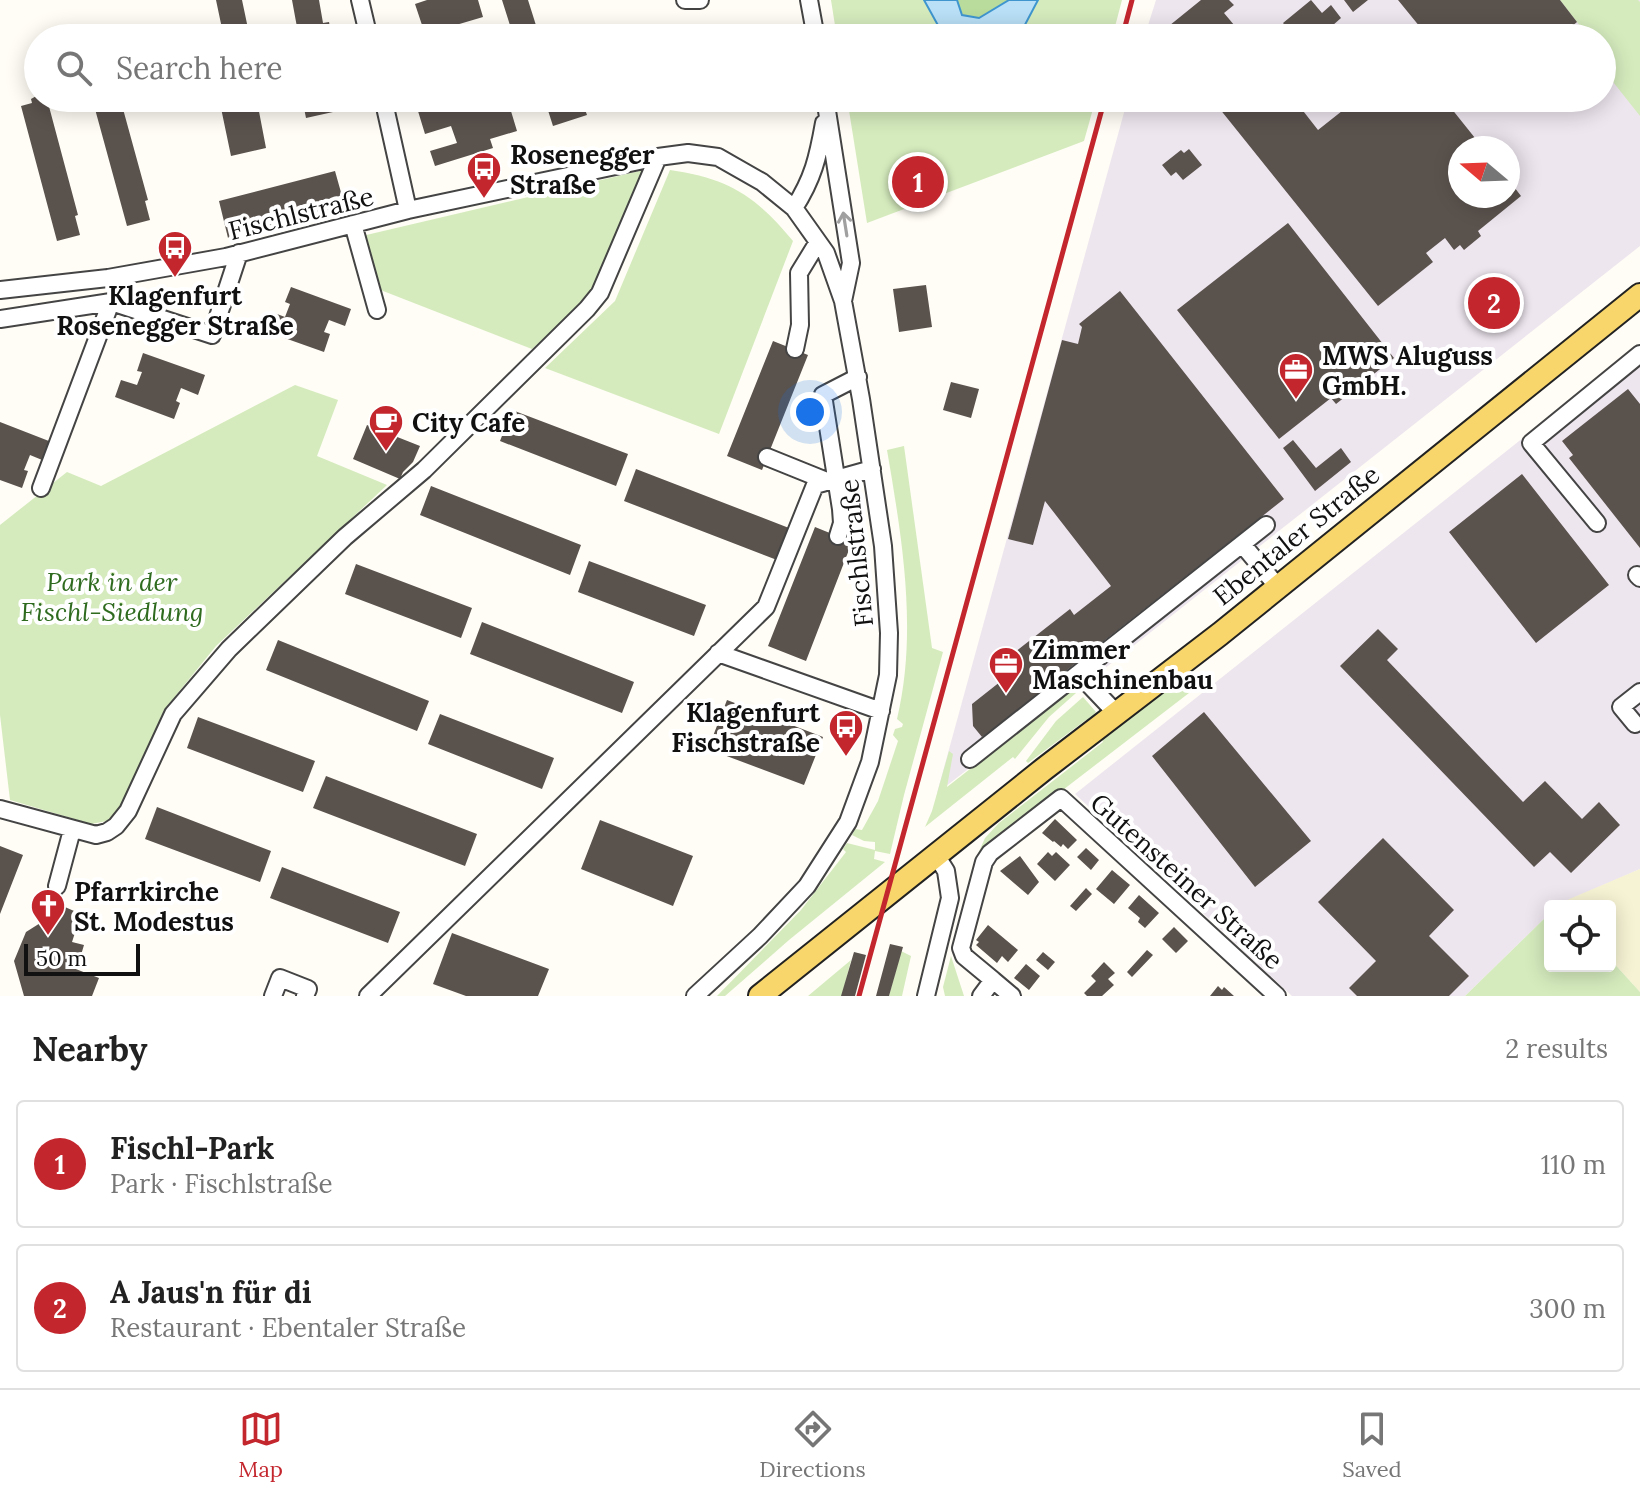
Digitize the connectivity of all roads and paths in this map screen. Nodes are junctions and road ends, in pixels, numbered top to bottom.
1 (360, 0) edge
2 (685, 0) edge
3 (700, 0) edge
4 (809, 0) edge
5 (366, 24) edge
6 (813, 24) edge
7 (386, 112) edge
8 (825, 112) edge
9 (827, 112) edge
10 (658, 157) junction
11 (794, 208) junction
12 (408, 210) junction
13 (353, 224) junction
14 (818, 242) junction
15 (239, 253) junction
16 (0, 290) edge
17 (1640, 295) edge
18 (843, 301) junction
19 (111, 302) junction
20 (377, 310) dead end
21 (0, 319) edge
22 (789, 347) dead end
23 (1640, 354) edge
24 (858, 377) junction
25 (765, 461) dead end
26 (872, 469) junction
27 (827, 482) junction
28 (41, 488) dead end
29 (1597, 523) dead end
30 (1266, 525) dead end
31 (833, 534) dead end
32 (1242, 544) junction
33 (1278, 587) junction
34 (718, 653) junction
35 (1079, 674) junction
36 (1640, 692) edge
37 (881, 711) junction
38 (1117, 714) junction
39 (1635, 724) dead end
40 (970, 759) dead end
41 (0, 807) edge
42 (72, 830) junction
43 (936, 855) junction
44 (57, 886) dead end
45 (993, 980) junction
46 (273, 996) edge
47 (305, 996) edge
48 (368, 996) edge
49 (695, 996) edge
50 (760, 996) edge
51 (926, 996) edge
52 (981, 996) edge
53 (1012, 996) edge
54 (1277, 996) edge

1 - 5 street
2 - 3 street
4 - 6 street
7 - 12 street
8 - 11 street
18 -> 9 street
10 - 11 street, Fischlstraße
10 - 12 street, Fischlstraße
10 - 42 street
11 - 14 street, Fischlstraße
12 - 13 street, Fischlstraße
13 - 15 street, Fischlstraße
13 - 20 street
14 - 18 street, Fischlstraße
14 - 22 street
15 - 16 street, Fischlstraße
15 - 19 street
17 - 33 main road, Ebentaler Straße
18 - 24 street, Fischlstraße
19 - 21 street
19 - 28 street
23 - 29 street
24 - 26 street, Fischlstraße
24 - 27 street
25 - 27 street
26 - 27 street
26 - 37 street, Fischlstraße
27 - 31 street
27 - 34 street
30 - 32 street
32 - 33 street
32 - 35 street
33 - 38 main road, Ebentaler Straße
34 - 37 street
34 - 48 street
35 - 38 street
35 - 40 street
36 - 39 street
37 - 49 street, Fischlstraße
38 - 43 main road, Ebentaler Straße
41 - 42 street
42 - 44 street
43 - 50 main road, Ebentaler Straße
43 - 51 street
45 - 52 street
45 - 53 street
45 - 54 street, Gutensteiner Straße
46 - 47 street

